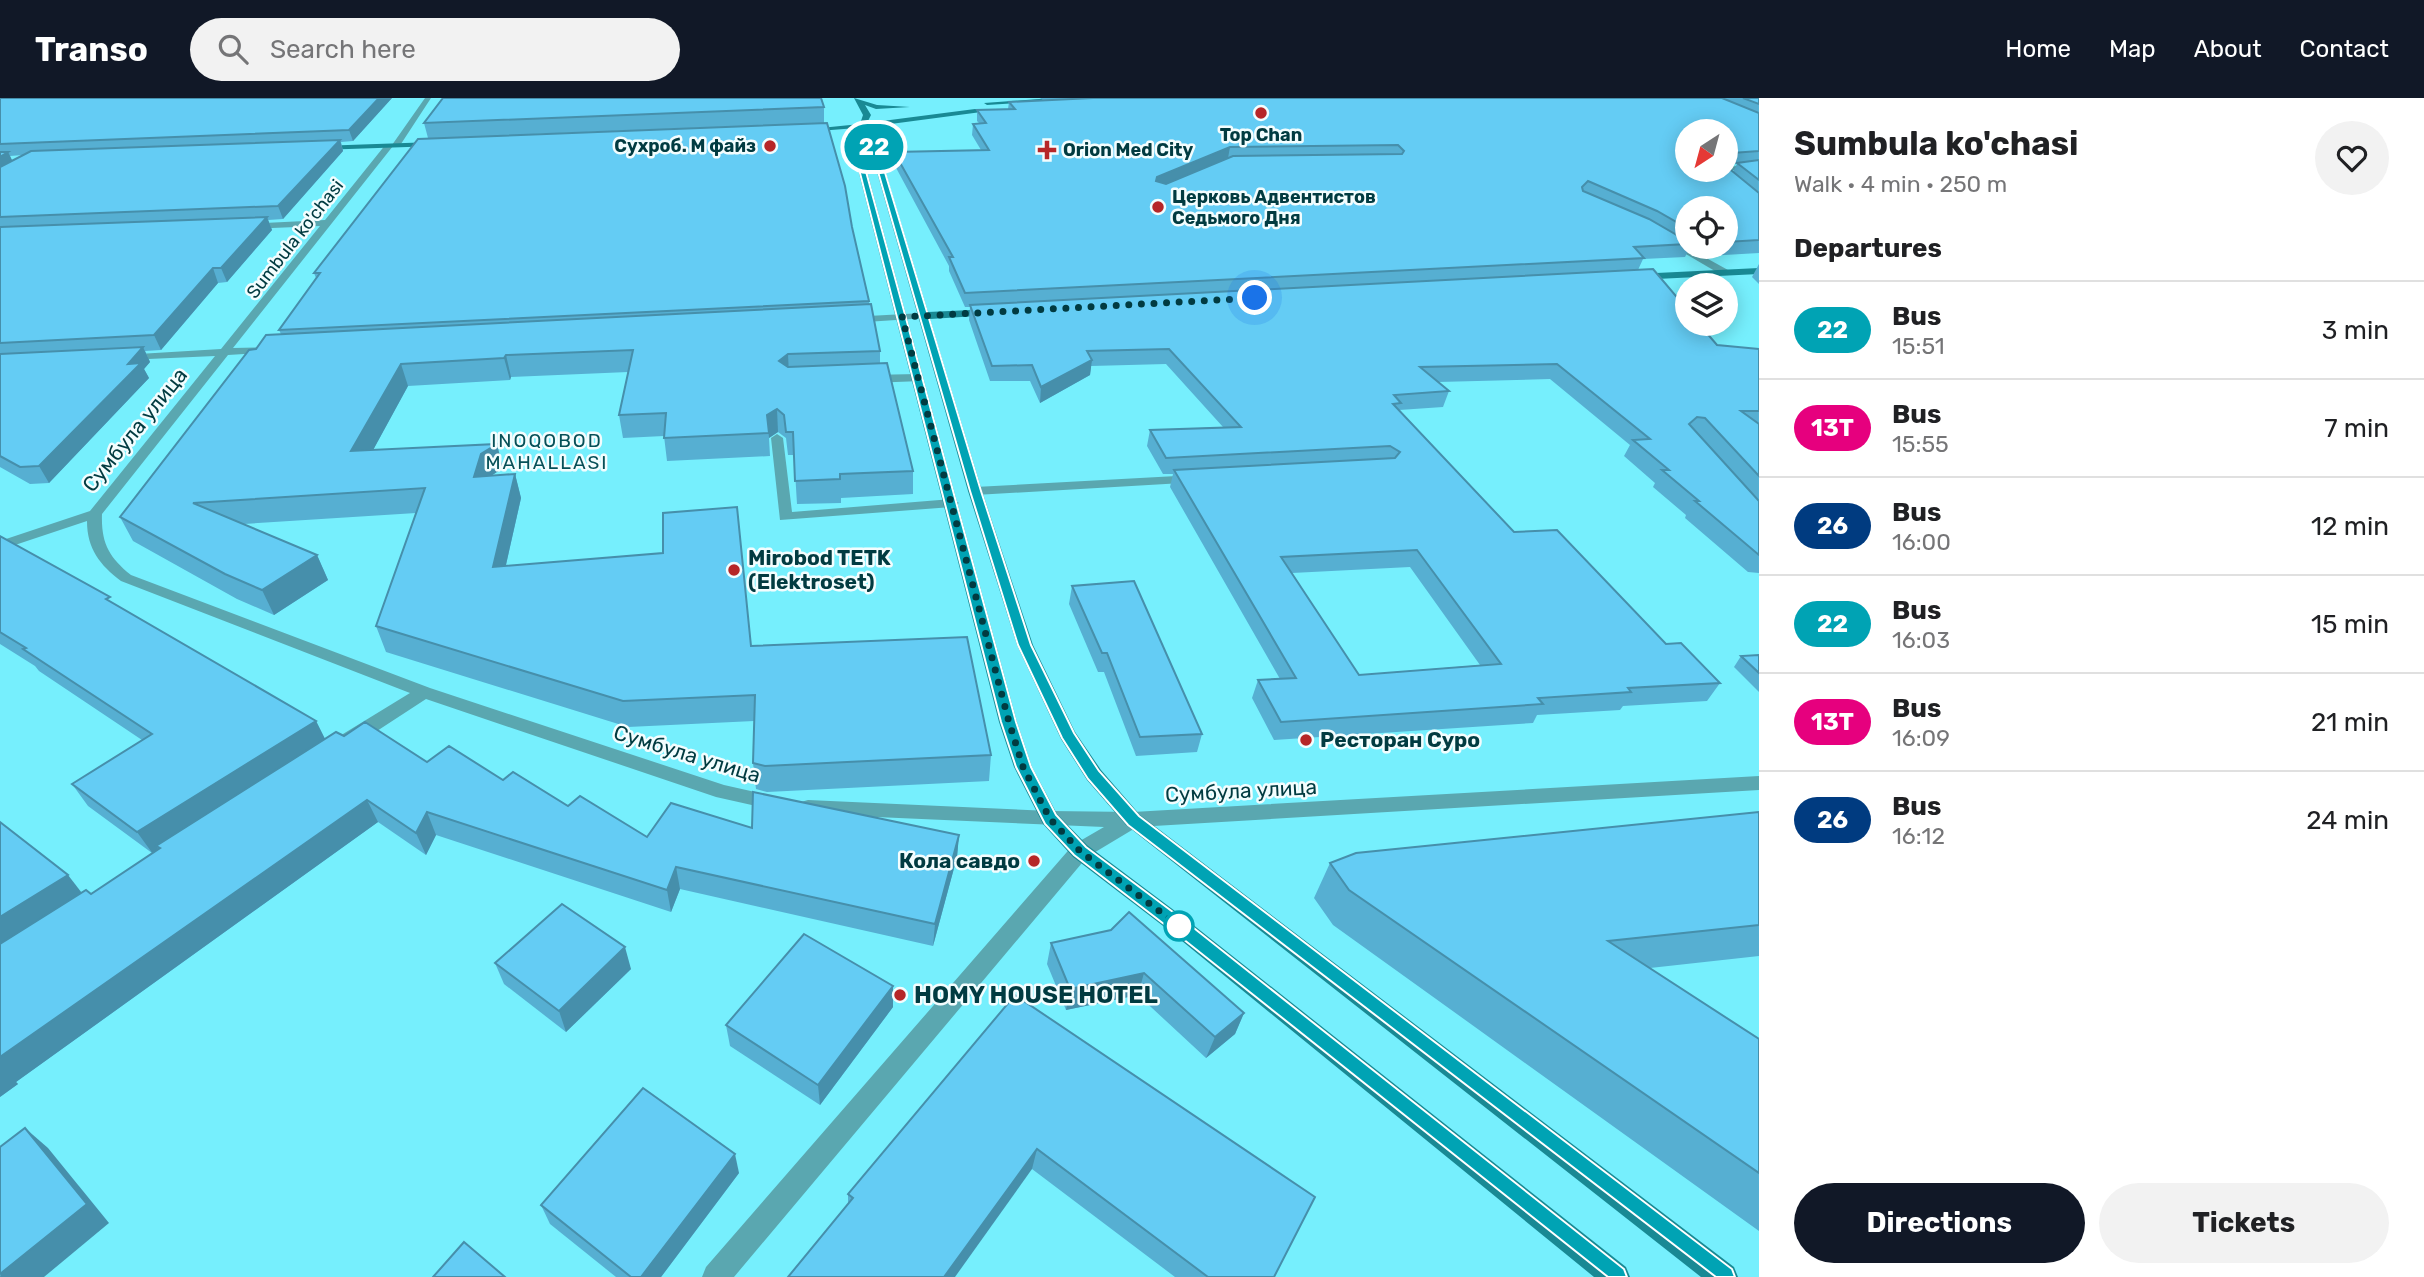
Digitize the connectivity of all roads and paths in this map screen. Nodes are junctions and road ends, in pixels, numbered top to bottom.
1 (428, 98) edge
2 (858, 99) edge
3 (1099, 101) edge
4 (942, 105) dead end
5 (918, 106) dead end
6 (906, 107) junction
7 (865, 121) junction
8 (797, 130) edge
9 (815, 130) junction
10 (855, 142) junction
11 (437, 144) edge
12 (393, 146) junction
13 (307, 149) edge
14 (1759, 166) edge
15 (1738, 168) edge
16 (326, 223) junction
17 (244, 226) edge
18 (1658, 235) edge
19 (1759, 271) edge
20 (1724, 272) junction
21 (1628, 278) edge
22 (1006, 312) edge
23 (923, 316) junction
24 (902, 317) junction
25 (833, 320) edge
26 (282, 349) edge
27 (227, 352) junction
28 (107, 358) edge
29 (918, 378) junction
30 (854, 380) edge
31 (777, 438) edge
32 (1207, 479) edge
33 (975, 491) junction
34 (952, 503) junction
35 (95, 514) junction
36 (0, 546) edge
37 (424, 692) junction
38 (332, 751) edge
39 (1759, 783) edge
40 (1050, 819) junction
41 (1133, 820) junction
42 (1080, 851) junction
43 (716, 1277) edge
44 (1616, 1277) edge
45 (1724, 1277) edge

1 - 12 street, Sumbula ko'chasi
2 - 6 main road
2 - 7 main road
3 - 4 main road
3 - 7 main road
5 - 6 main road
6 - 7 main road
7 - 9 main road
7 - 10 main road
7 - 23 main road
8 - 9 main road
9 - 10 main road
10 - 24 main road
11 - 12 main road
12 - 13 main road
12 - 16 street, Sumbula ko'chasi
14 - 15 street
16 - 17 street
16 - 27 street, Sumbula ko'chasi
18 - 20 street
19 - 20 main road
20 - 21 main road
22 - 23 main road
23 - 24 street
23 - 33 main road
24 - 25 street
24 - 29 main road
26 - 27 street
27 - 28 street
27 - 35 street, Сумбула улица
29 - 30 street
29 - 34 main road
31 - 34 street
32 - 33 street
33 - 41 main road
34 - 40 main road
35 - 36 street
35 - 37 street, Сумбула улица
37 - 38 street
37 - 40 street, Сумбула улица
39 - 41 street, Сумбула улица
40 - 41 street, Сумбула улица
40 - 42 main road
41 - 42 street
41 - 45 main road
42 - 43 street
42 - 44 main road

